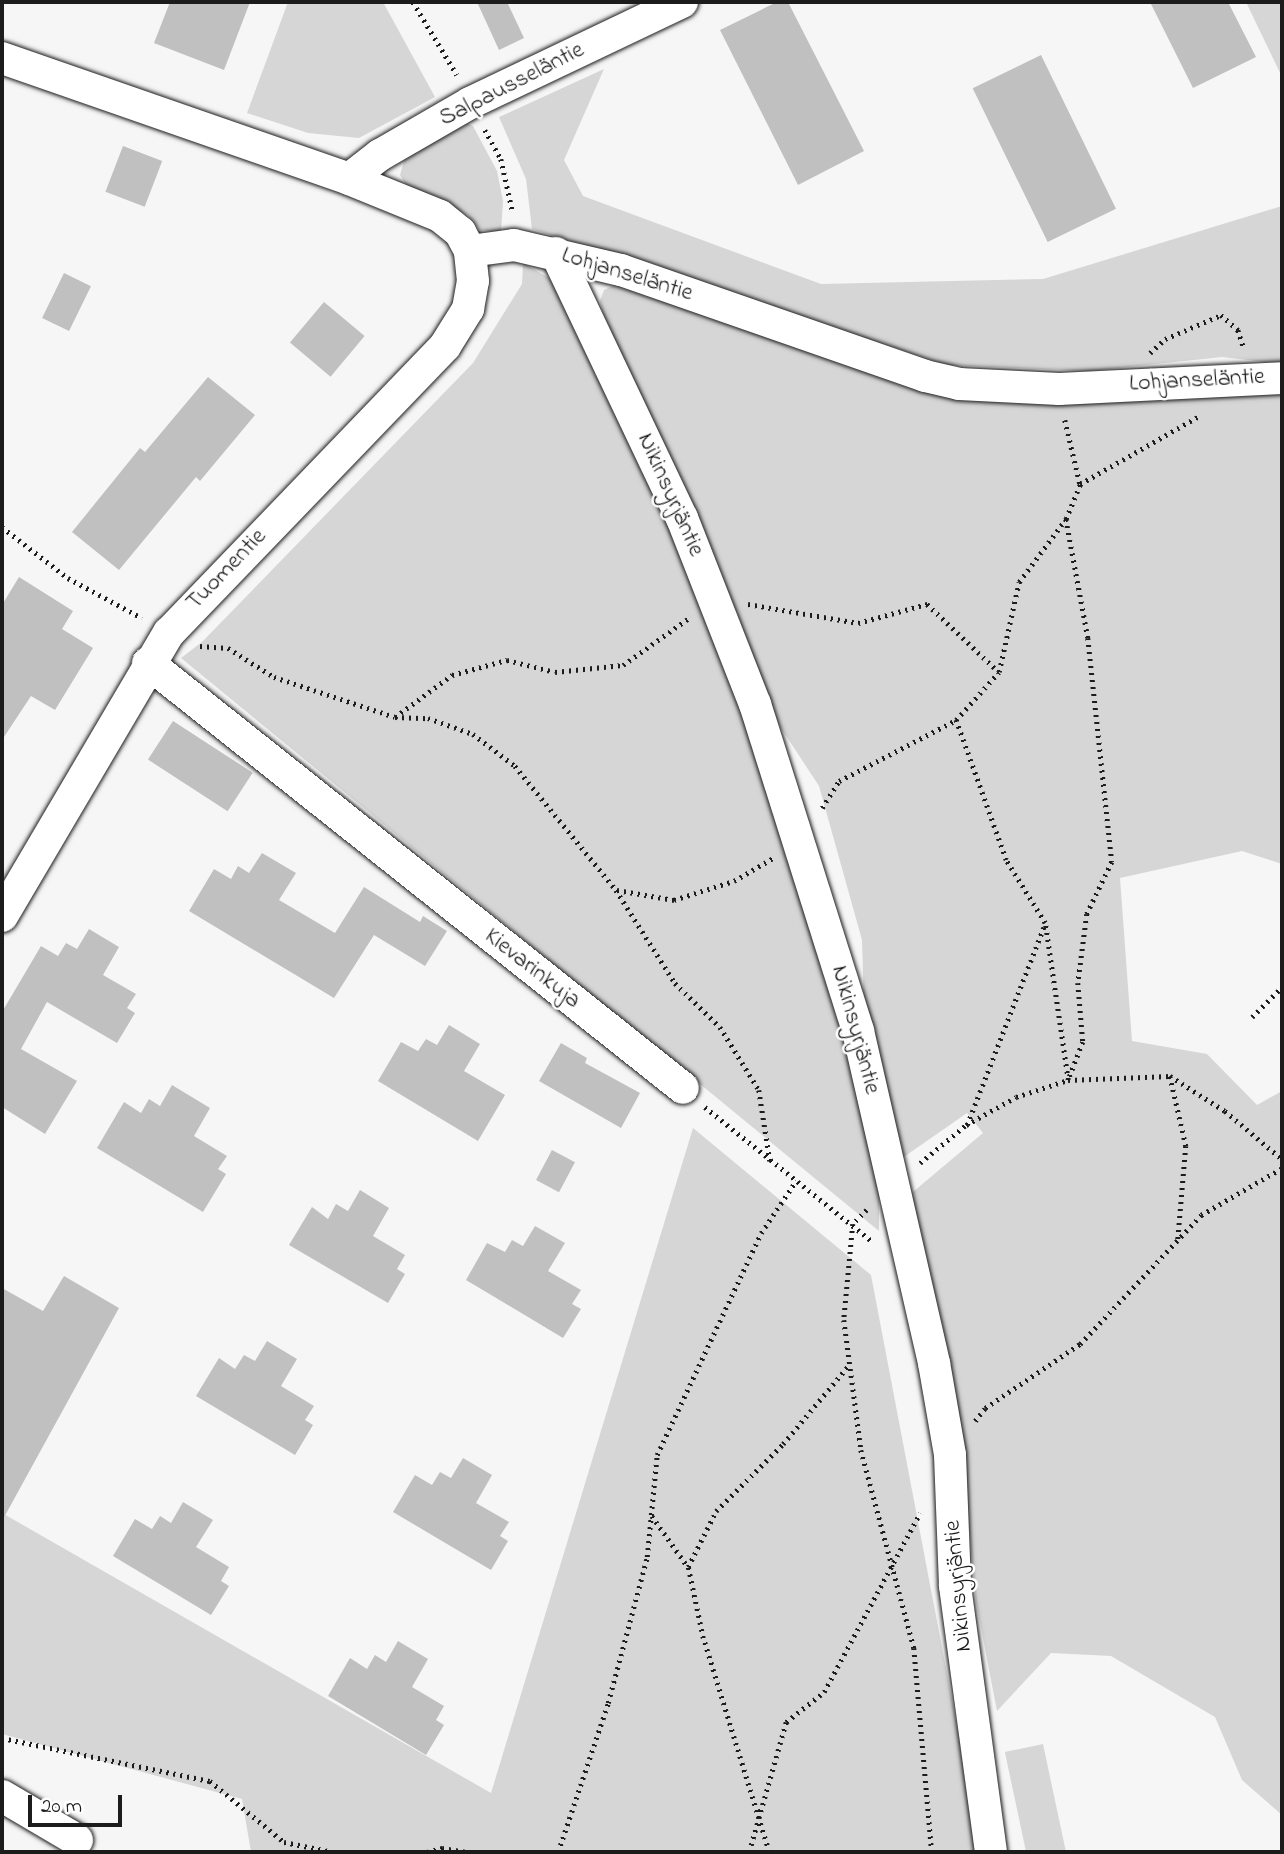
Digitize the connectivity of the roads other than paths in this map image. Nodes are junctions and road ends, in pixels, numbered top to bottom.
1 (682, 2) edge
2 (2, 58) edge
3 (349, 179) junction
4 (470, 251) junction
5 (556, 253) junction
6 (1267, 377) edge
7 (148, 663) junction
8 (2, 916) edge
9 (683, 1088) road end
10 (2, 1796) edge
11 (77, 1840) dead end
12 (991, 1852) edge

1 - 3 street, Salpausseläntie
2 - 3 street
3 - 4 street
4 - 5 street, Lohjanseläntie
4 - 7 street, Tuomentie
5 - 6 street, Lohjanseläntie
5 - 12 street, Nikinsyrjäntie
7 - 8 street, Tuomentie
7 - 9 street, Kievarinkuja
10 - 11 street

